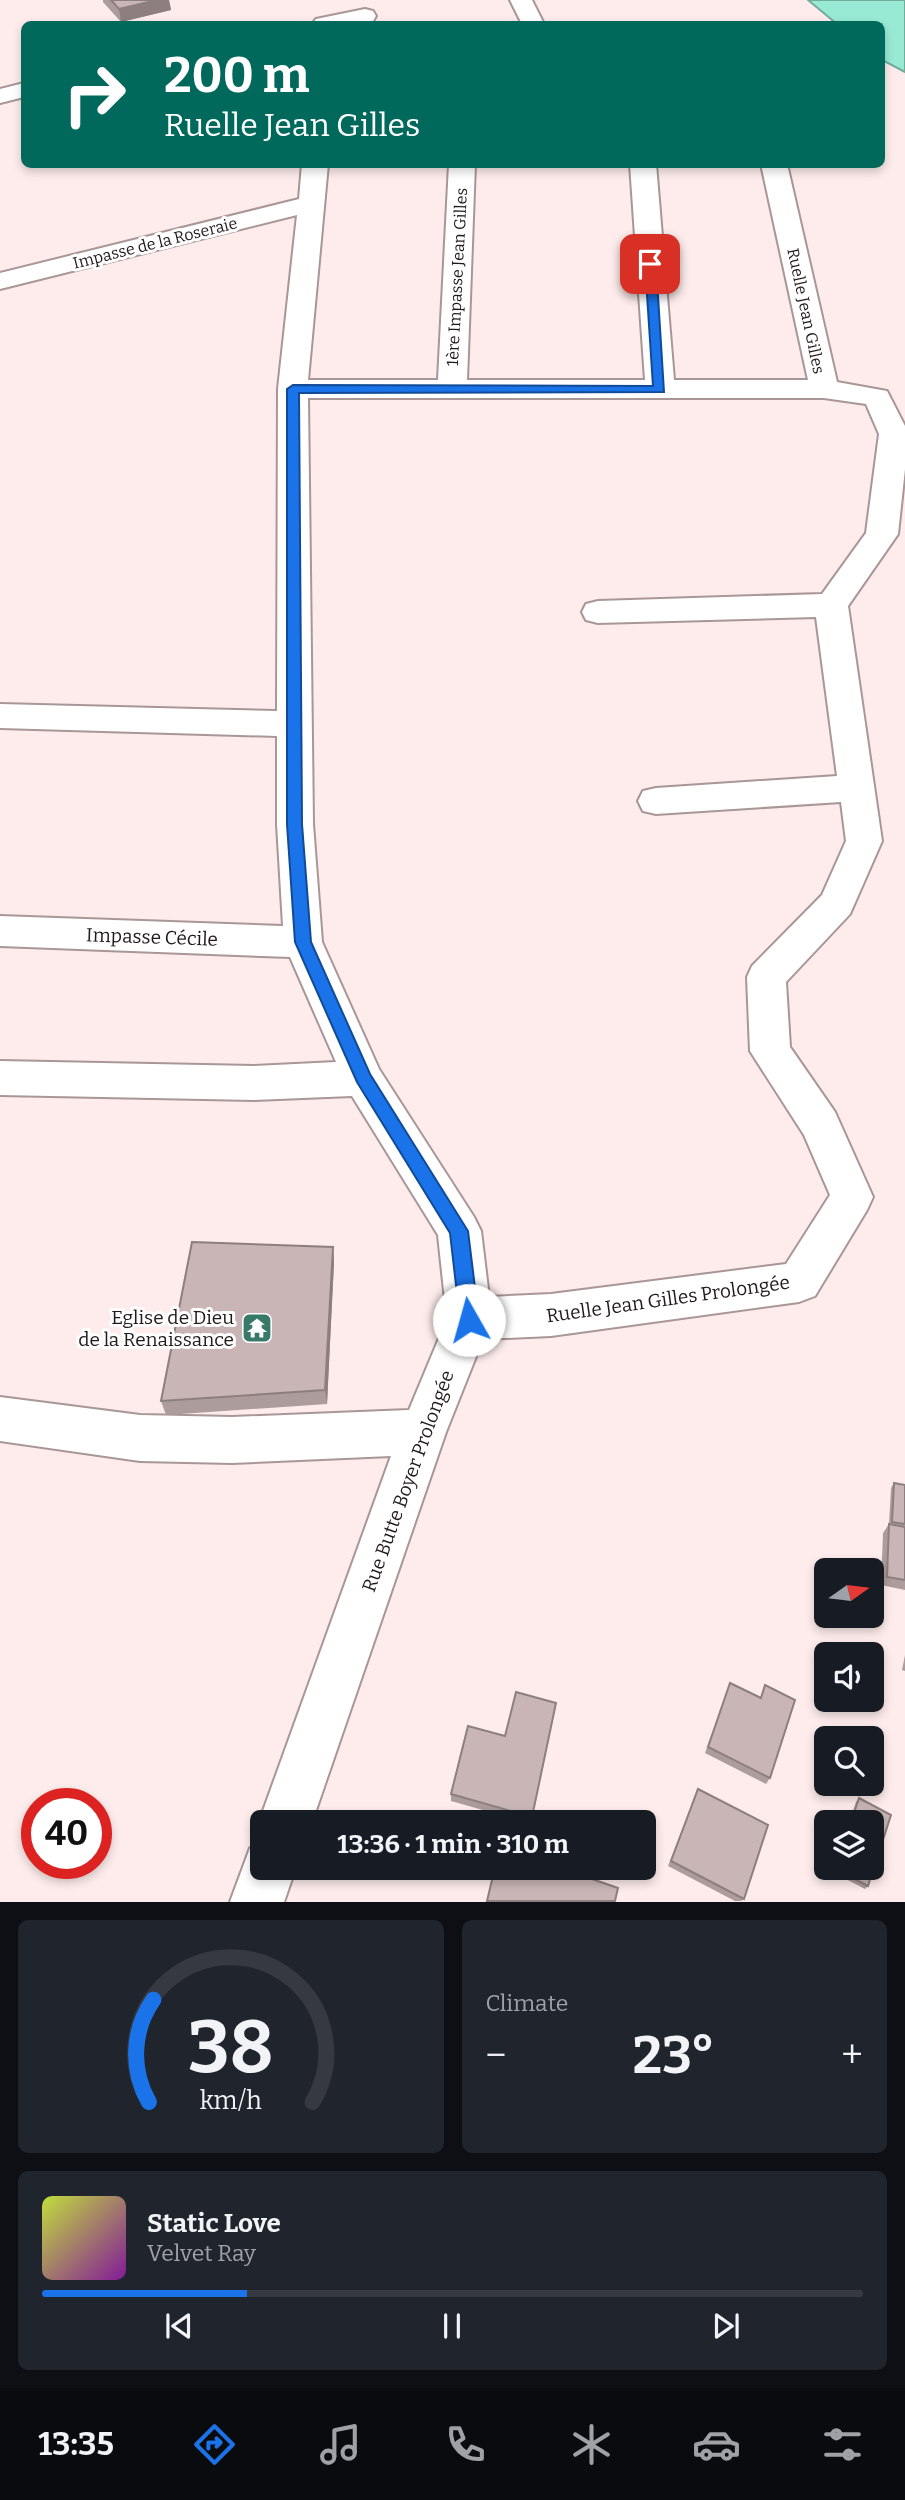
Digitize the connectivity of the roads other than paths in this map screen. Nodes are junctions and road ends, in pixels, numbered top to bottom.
1 (521, 0) edge
2 (366, 14) edge
3 (337, 21) edge
4 (532, 21) edge
5 (21, 91) edge
6 (0, 96) edge
7 (315, 168) edge
8 (462, 168) edge
9 (643, 168) edge
10 (775, 168) edge
11 (311, 204) junction
12 (0, 281) edge
13 (293, 389) junction
14 (452, 389) junction
15 (660, 389) junction
16 (824, 389) junction
17 (831, 605) junction
18 (598, 612) dead end
19 (0, 716) edge
20 (296, 724) junction
21 (856, 788) junction
22 (656, 801) dead end
23 (0, 931) edge
24 (303, 942) junction
25 (0, 1077) edge
26 (363, 1077) junction
27 (469, 1320) junction
28 (0, 1419) edge
29 (423, 1432) junction
30 (289, 1810) edge
31 (265, 1880) edge
32 (257, 1902) edge

1 - 4 street
2 - 3 street
5 - 6 street
7 - 11 street, Rue Butte Boyer Prolongée
8 - 14 street, 1ère Impasse Jean Gilles
9 - 15 street
10 - 16 street, Ruelle Jean Gilles
11 - 12 street, Impasse de la Roseraie
11 - 13 street, Rue Butte Boyer Prolongée
13 - 14 street, Ruelle Jean Gilles
13 - 20 street, Rue Butte Boyer Prolongée
14 - 15 street, Ruelle Jean Gilles
15 - 16 street, Ruelle Jean Gilles
16 - 17 street
17 - 18 street
17 - 21 street, Ruelle Jean Gilles Prolongée
19 - 20 street
20 - 24 street, Rue Butte Boyer Prolongée
21 - 22 street
21 - 27 street, Ruelle Jean Gilles Prolongée
23 - 24 street, Impasse Cécile
24 - 26 street, Rue Butte Boyer Prolongée
25 - 26 street
26 - 27 street, Rue Butte Boyer Prolongée
27 - 29 street, Rue Butte Boyer Prolongée
28 - 29 street
29 - 30 street, Rue Butte Boyer Prolongée
31 - 32 street

